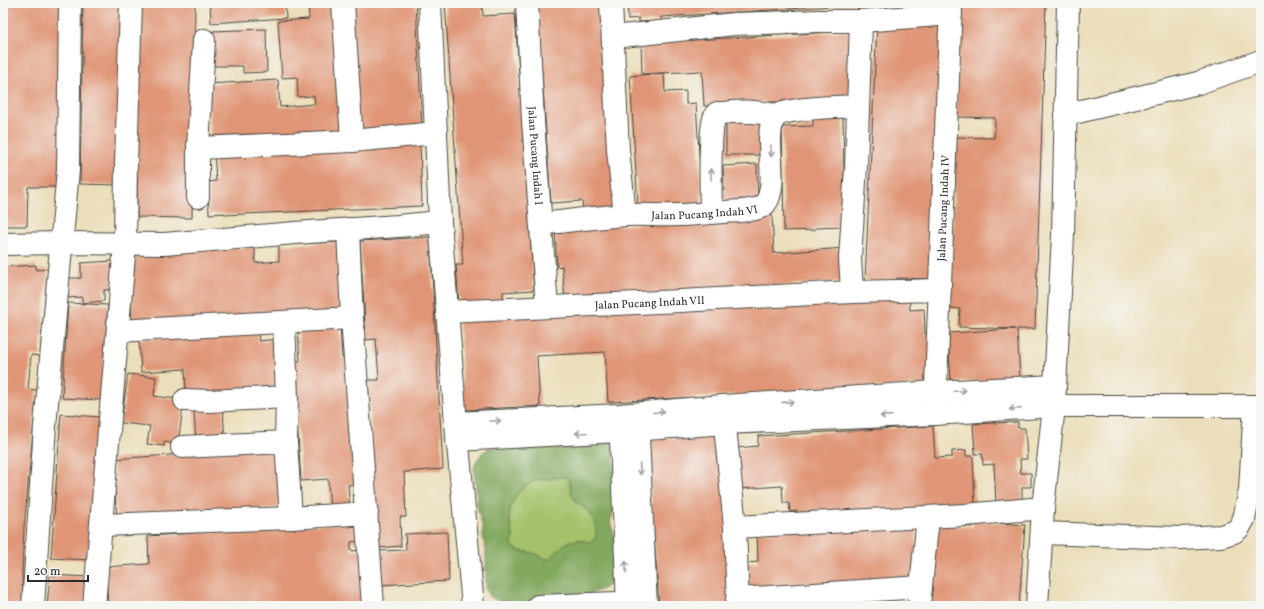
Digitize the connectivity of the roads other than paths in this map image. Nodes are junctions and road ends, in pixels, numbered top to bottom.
1 (70, 3) edge
2 (131, 3) edge
3 (343, 3) edge
4 (430, 3) edge
5 (527, 3) edge
6 (611, 3) edge
7 (1068, 3) edge
8 (951, 9) edge
9 (861, 21) junction
10 (613, 37) junction
11 (204, 40) dead end
12 (1261, 61) edge
13 (858, 106) junction
14 (778, 114) junction
15 (1066, 115) junction
16 (436, 133) junction
17 (352, 141) junction
18 (198, 148) junction
19 (198, 197) dead end
20 (711, 213) junction
21 (625, 215) junction
22 (440, 222) junction
23 (540, 224) junction
24 (348, 229) junction
25 (62, 243) junction
26 (3, 244) edge
27 (125, 244) junction
28 (940, 290) junction
29 (852, 292) junction
30 (548, 308) junction
31 (447, 312) junction
32 (352, 318) junction
33 (284, 322) junction
34 (118, 331) junction
35 (936, 392) junction
36 (1054, 396) junction
37 (287, 397) junction
38 (185, 400) dead end
39 (1258, 406) edge
40 (935, 414) junction
41 (724, 415) junction
42 (629, 422) junction
43 (456, 431) junction
44 (286, 442) junction
45 (182, 446) dead end
46 (1043, 508) junction
47 (367, 513) junction
48 (928, 517) junction
49 (291, 518) junction
50 (102, 525) junction
51 (735, 527) junction
52 (1042, 533) junction
53 (920, 596) edge
54 (737, 603) edge
55 (637, 604) edge
56 (33, 606) edge
57 (94, 606) edge
58 (373, 606) edge
59 (473, 606) edge
60 (538, 606) edge
61 (1037, 606) edge

1 - 25 street
2 - 27 street
3 - 17 street
4 - 16 street
5 - 23 street, Jalan Pucang Indah I
6 - 10 street
7 - 15 street
8 - 9 street
8 - 28 street, Jalan Pucang Indah IV
9 - 10 street
9 - 13 street
10 - 21 street
11 - 18 street
12 - 15 street
13 - 14 street
13 - 29 street
14 -> 20 street, Jalan Pucang Indah VI
20 -> 14 street
15 - 36 street
16 - 17 street
16 - 22 street
17 - 18 street
18 - 19 street
20 - 21 street, Jalan Pucang Indah VI
21 - 23 street, Jalan Pucang Indah VI
22 - 24 street
22 - 31 street
23 - 30 street, Jalan Pucang Indah I
24 - 27 street
24 - 32 street
25 - 26 street
25 - 27 street
25 - 56 street
27 - 34 street
28 - 29 street, Jalan Pucang Indah VII
28 - 35 street, Jalan Pucang Indah IV
29 - 30 street, Jalan Pucang Indah VII
30 - 31 street, Jalan Pucang Indah VII
31 - 43 street
32 - 33 street
32 - 47 street
33 - 34 street
33 - 37 street
34 - 50 street
35 -> 36 street
35 - 40 street, Jalan Pucang Indah IV
41 -> 35 street
36 - 39 street
36 -> 40 street
36 - 46 street
37 - 38 street
37 - 44 street
39 - 52 street
40 -> 41 street
41 - 42 street
41 - 51 street
42 - 43 street
42 - 55 street
43 - 59 street
44 - 45 street
44 - 49 street
46 - 48 street
46 - 52 street
47 - 49 street
47 - 58 street
48 - 51 street
48 - 53 street
49 - 50 street
50 - 57 street
51 - 54 street
52 - 61 street
53 - 54 street
55 - 60 street

